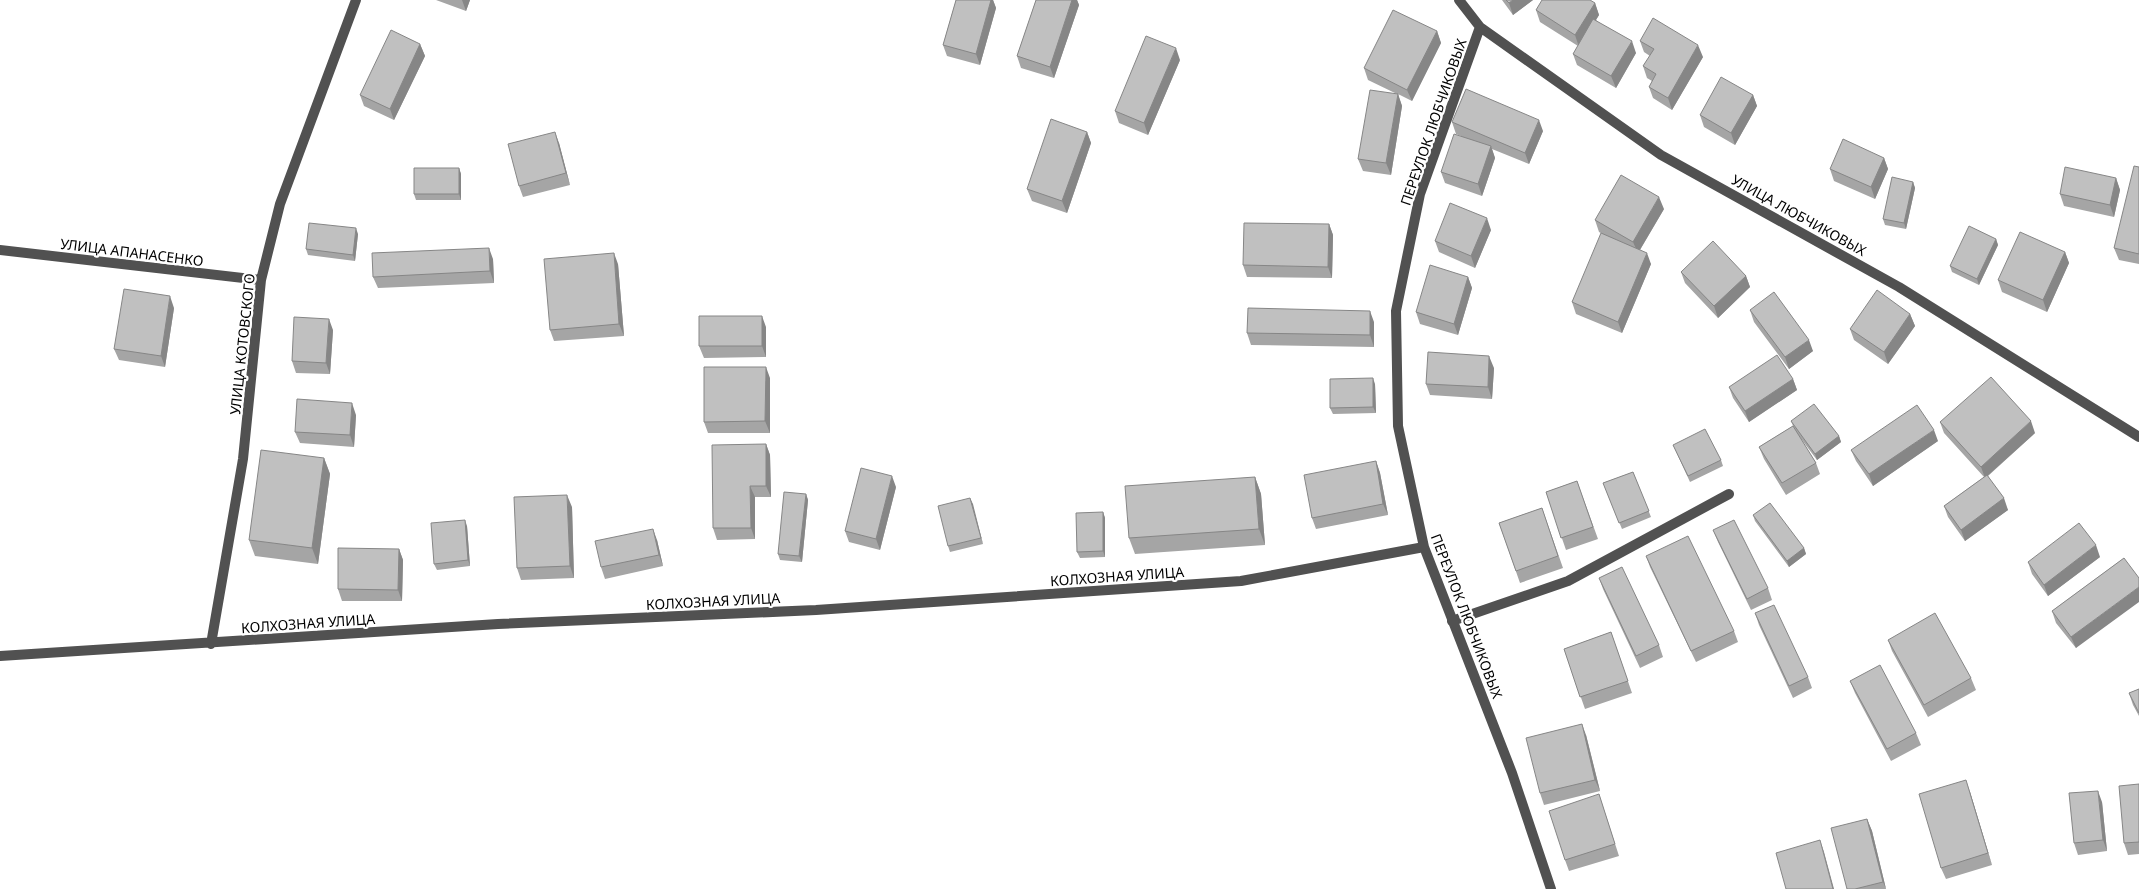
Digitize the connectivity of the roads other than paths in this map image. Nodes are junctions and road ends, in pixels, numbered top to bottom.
1 (356, 0) edge
2 (1459, 0) edge
3 (1480, 27) junction
4 (0, 250) edge
5 (261, 280) junction
6 (2139, 437) edge
7 (1729, 494) dead end
8 (1424, 547) junction
9 (1452, 621) junction
10 (211, 644) junction
11 (0, 656) edge
12 (1550, 889) edge

1 - 5 street, УЛИЦА КОТОВСКОГО
2 - 3 street, УЛИЦА ЛЮБЧИКОВЫХ
3 - 6 street, УЛИЦА ЛЮБЧИКОВЫХ
3 - 8 street, ПЕРЕУЛОК ЛЮБЧИКОВЫХ
4 - 5 street, УЛИЦА АПАНАСЕНКО
5 - 10 street, УЛИЦА КОТОВСКОГО
7 - 9 street
8 - 9 street, ПЕРЕУЛОК ЛЮБЧИКОВЫХ
8 - 10 street, КОЛХОЗНАЯ УЛИЦА
9 - 12 street, ПЕРЕУЛОК ЛЮБЧИКОВЫХ
10 - 11 street, КОЛХОЗНАЯ УЛИЦА

